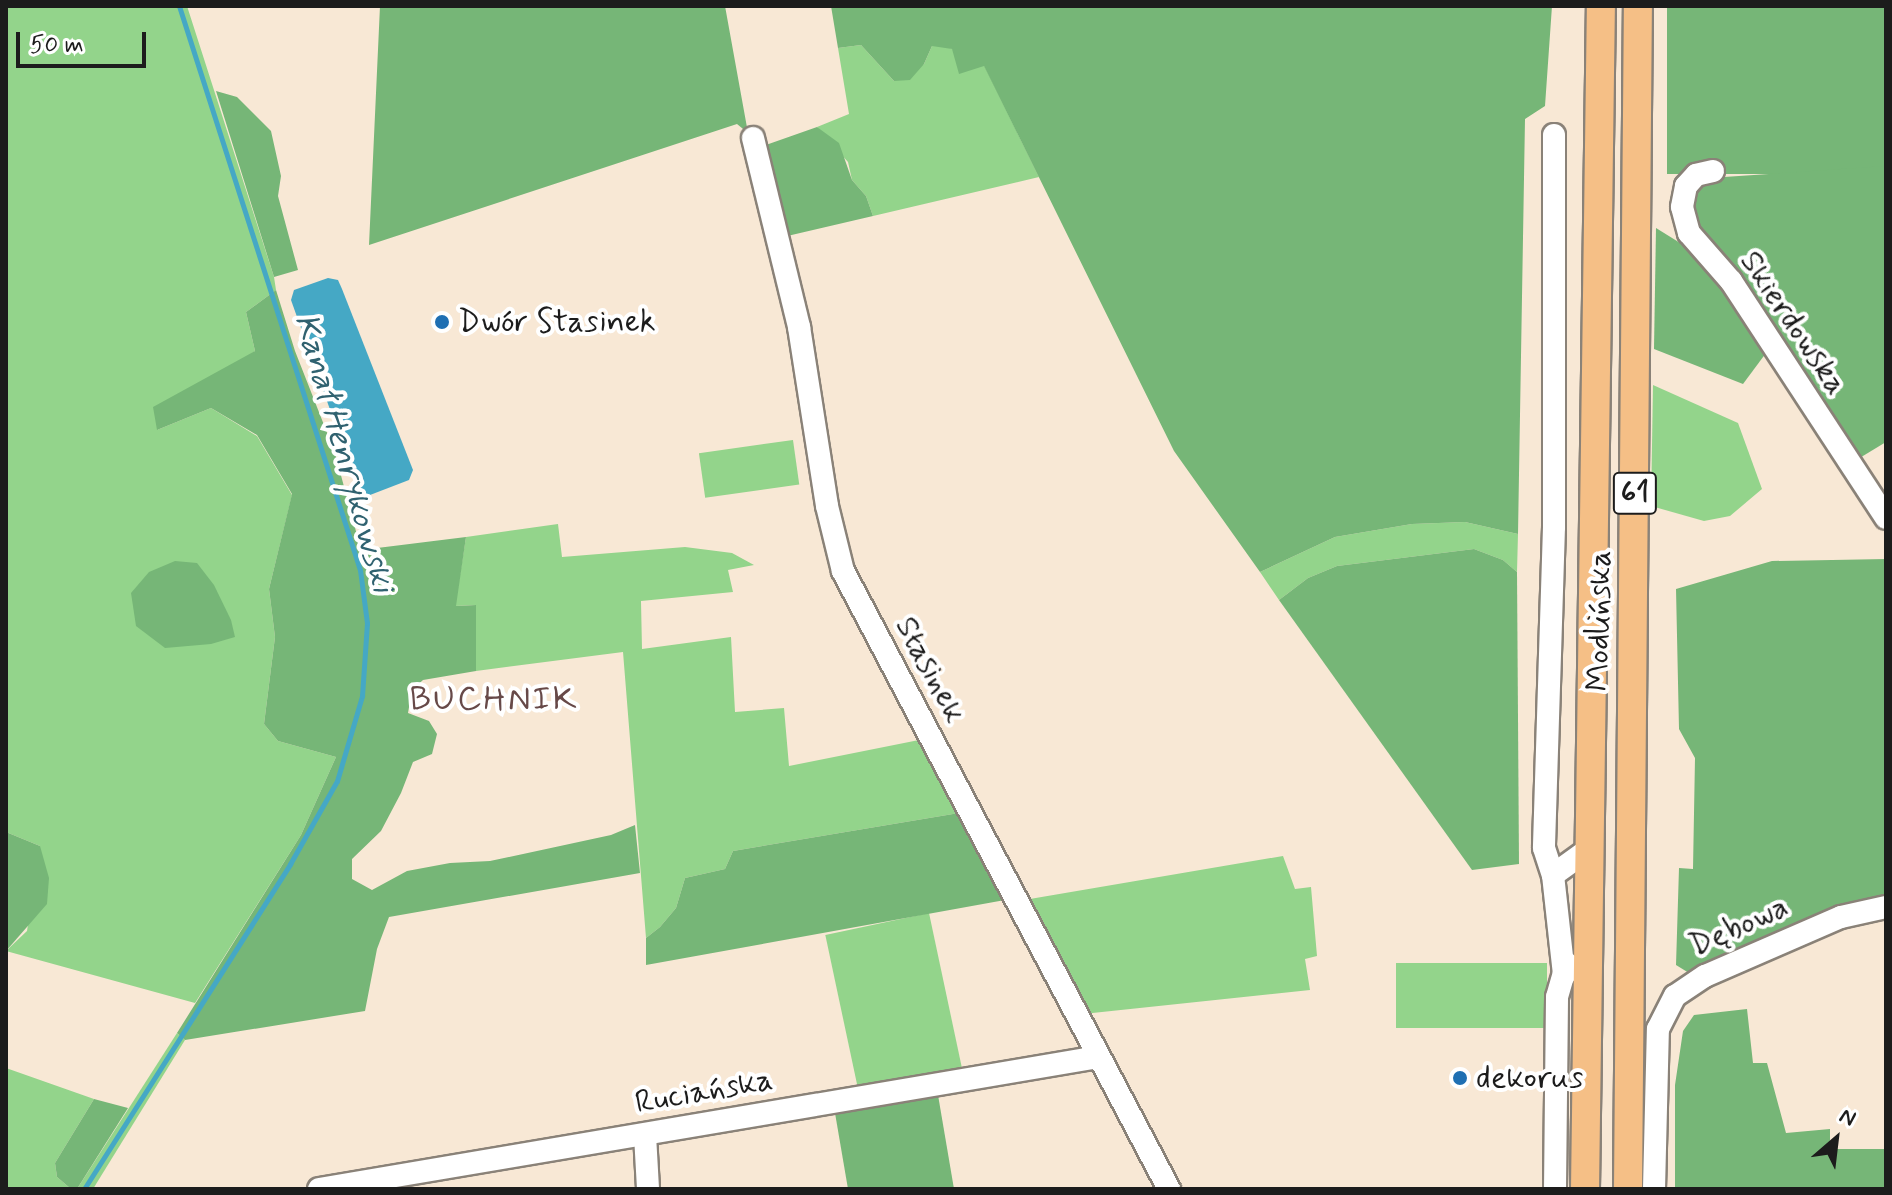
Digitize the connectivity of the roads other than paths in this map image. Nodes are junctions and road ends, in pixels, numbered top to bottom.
1 (1601, 6) edge
2 (1638, 6) edge
3 (1554, 135) dead end
4 (753, 138) dead end
5 (1713, 171) dead end
6 (1886, 518) edge
7 (1589, 849) junction
8 (1553, 875) junction
9 (1588, 893) junction
10 (1886, 907) edge
11 (1564, 975) junction
12 (1099, 1057) junction
13 (645, 1135) junction
14 (319, 1189) edge
15 (648, 1189) edge
16 (1169, 1189) edge
17 (1555, 1189) edge
18 (1585, 1189) edge
19 (1628, 1189) edge
20 (1654, 1189) edge

1 - 7 main road, Modlińska / 61
2 - 19 main road, Modlińska / 61
3 - 8 street
4 - 12 street, Stasinek
5 - 6 street, Skierdowska
7 - 8 street
7 - 9 main road, Modlińska / 61
8 - 11 street
9 - 11 street, Modlińska
9 - 18 main road, Modlińska / 61
10 - 20 street, Dębowa
11 - 17 street, Modlińska
12 - 13 street, Ruciańska
12 - 16 street, Stasinek
13 - 14 street, Ruciańska
13 - 15 street

